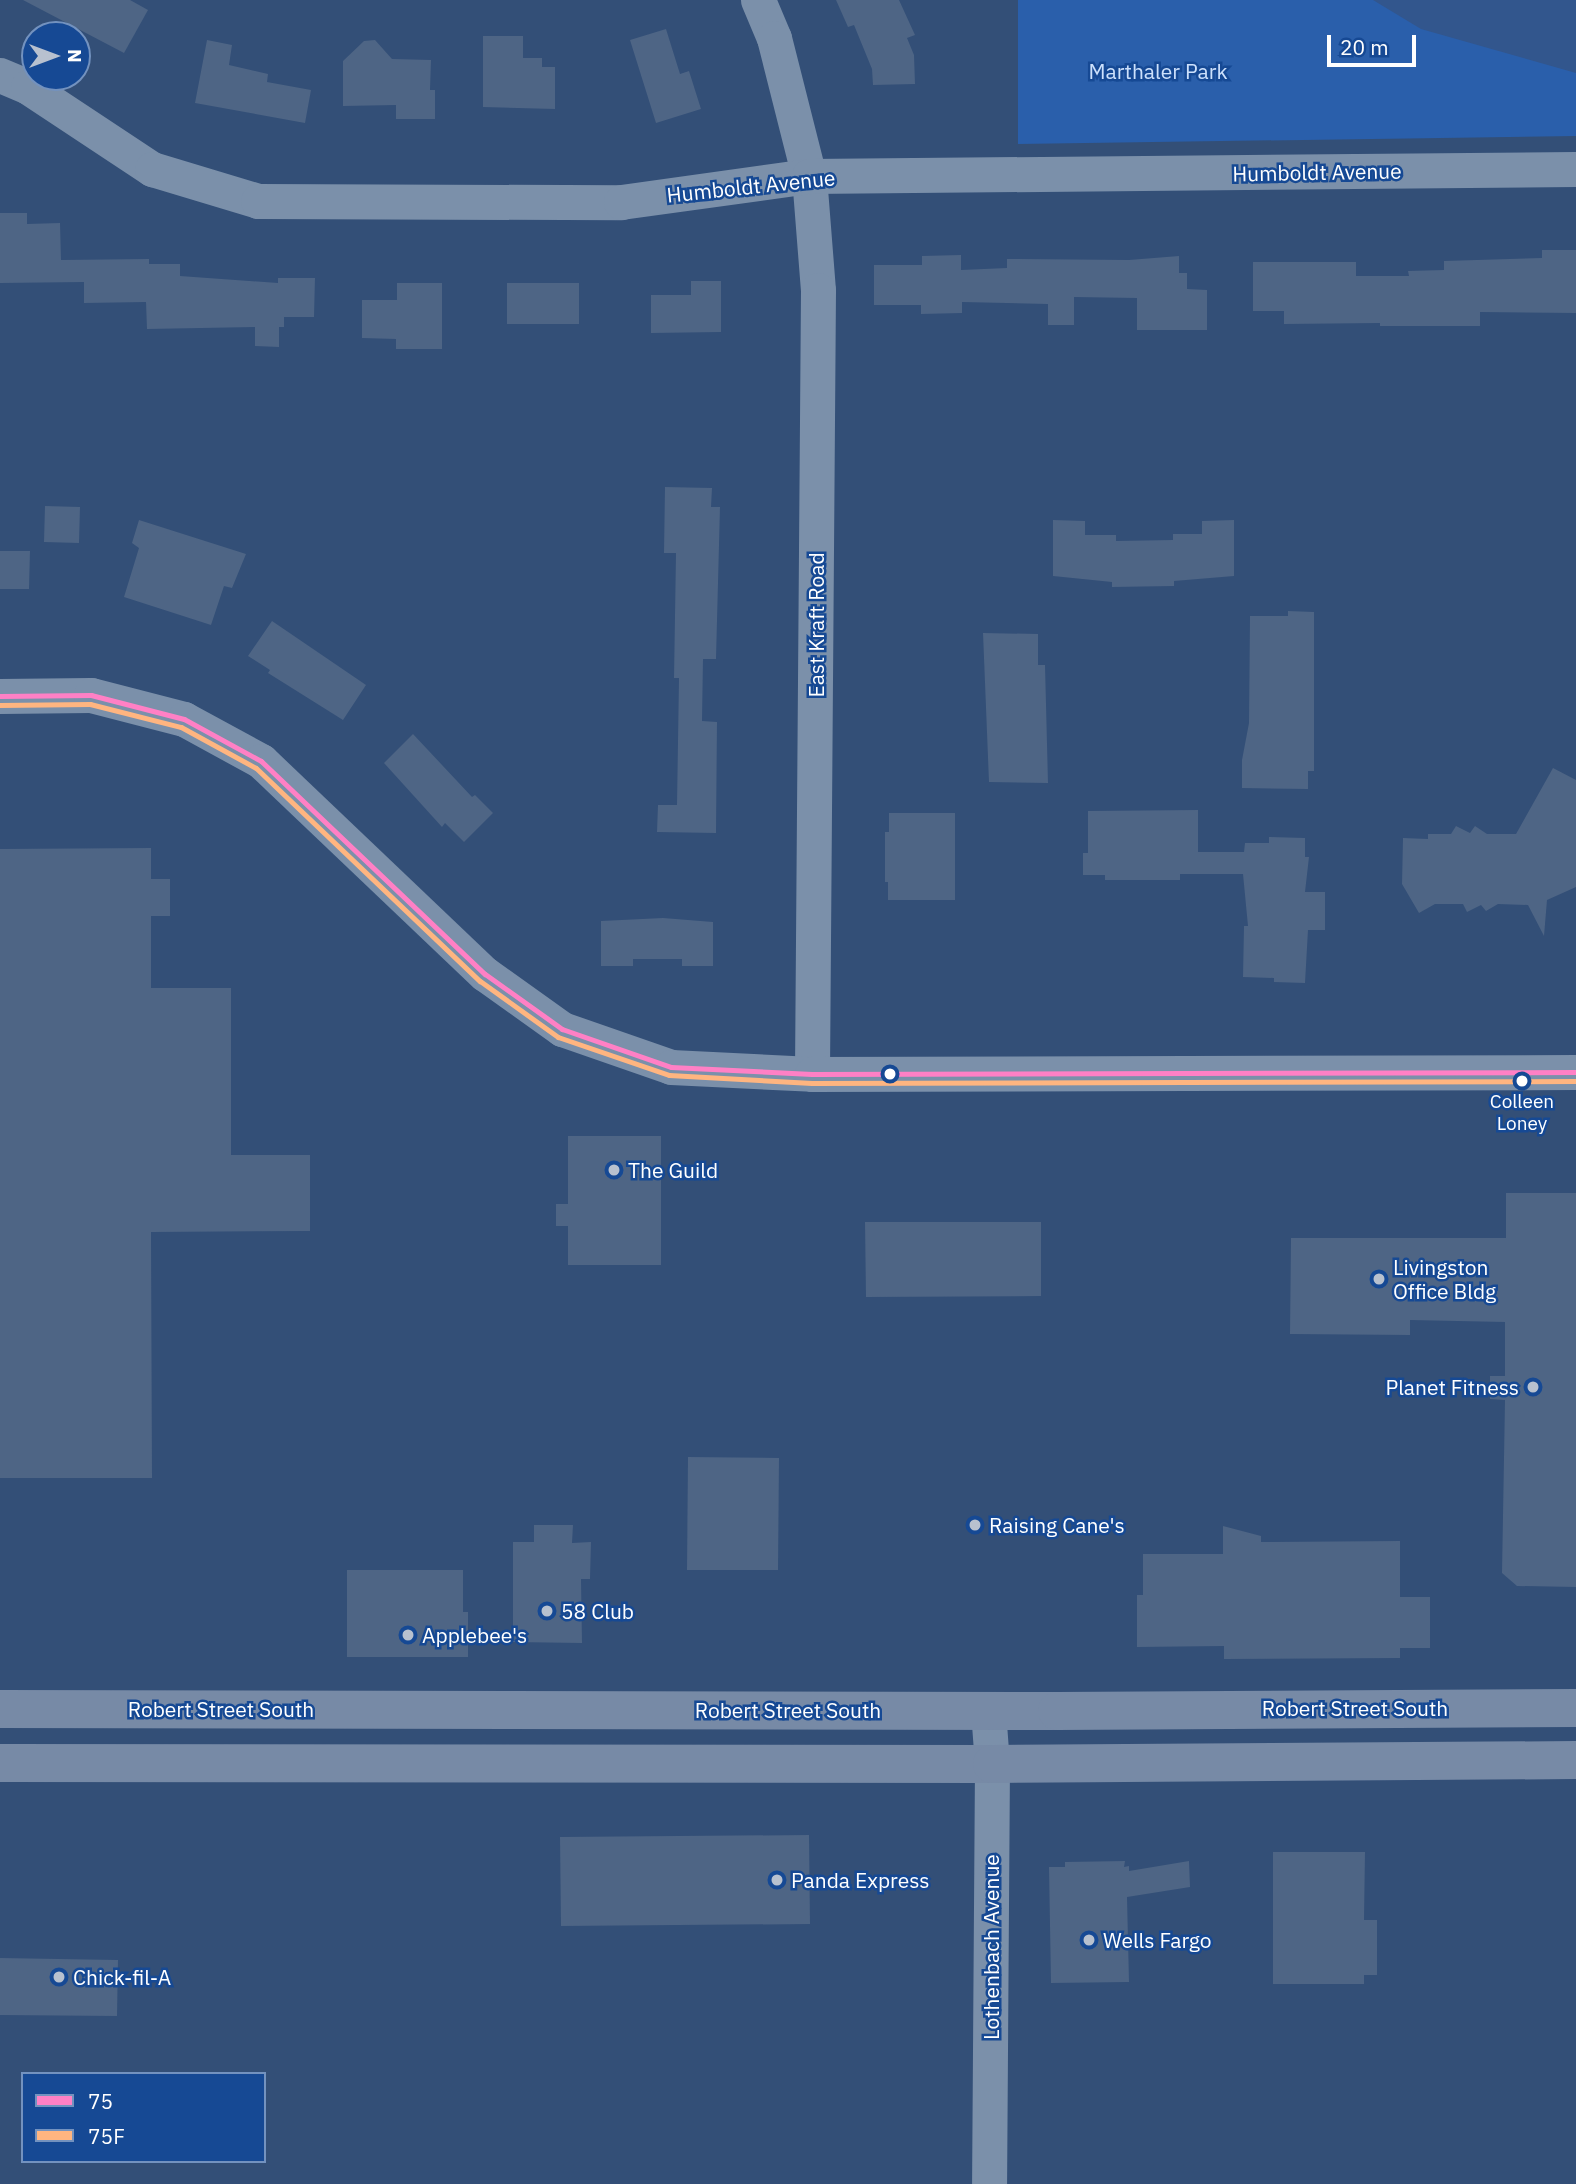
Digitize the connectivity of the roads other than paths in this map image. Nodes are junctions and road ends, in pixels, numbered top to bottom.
1 (758, 0) edge
2 (0, 75) edge
3 (1576, 169) edge
4 (809, 176) junction
5 (0, 696) edge
6 (1576, 1072) edge
7 (812, 1074) junction
8 (1576, 1708) edge
9 (0, 1709) edge
10 (988, 1710) junction
11 (1576, 1760) edge
12 (0, 1763) edge
13 (992, 1764) junction
14 (989, 2184) edge

1 - 4 street, East Kraft Road
2 - 4 street, Humboldt Avenue
3 - 4 street, Humboldt Avenue
4 - 7 street, East Kraft Road
5 - 7 street
6 - 7 street
8 - 10 main road, Robert Street South
9 - 10 main road, Robert Street South
10 - 13 street, Lothenbach Avenue
11 - 13 main road
12 - 13 main road
13 - 14 street, Lothenbach Avenue

